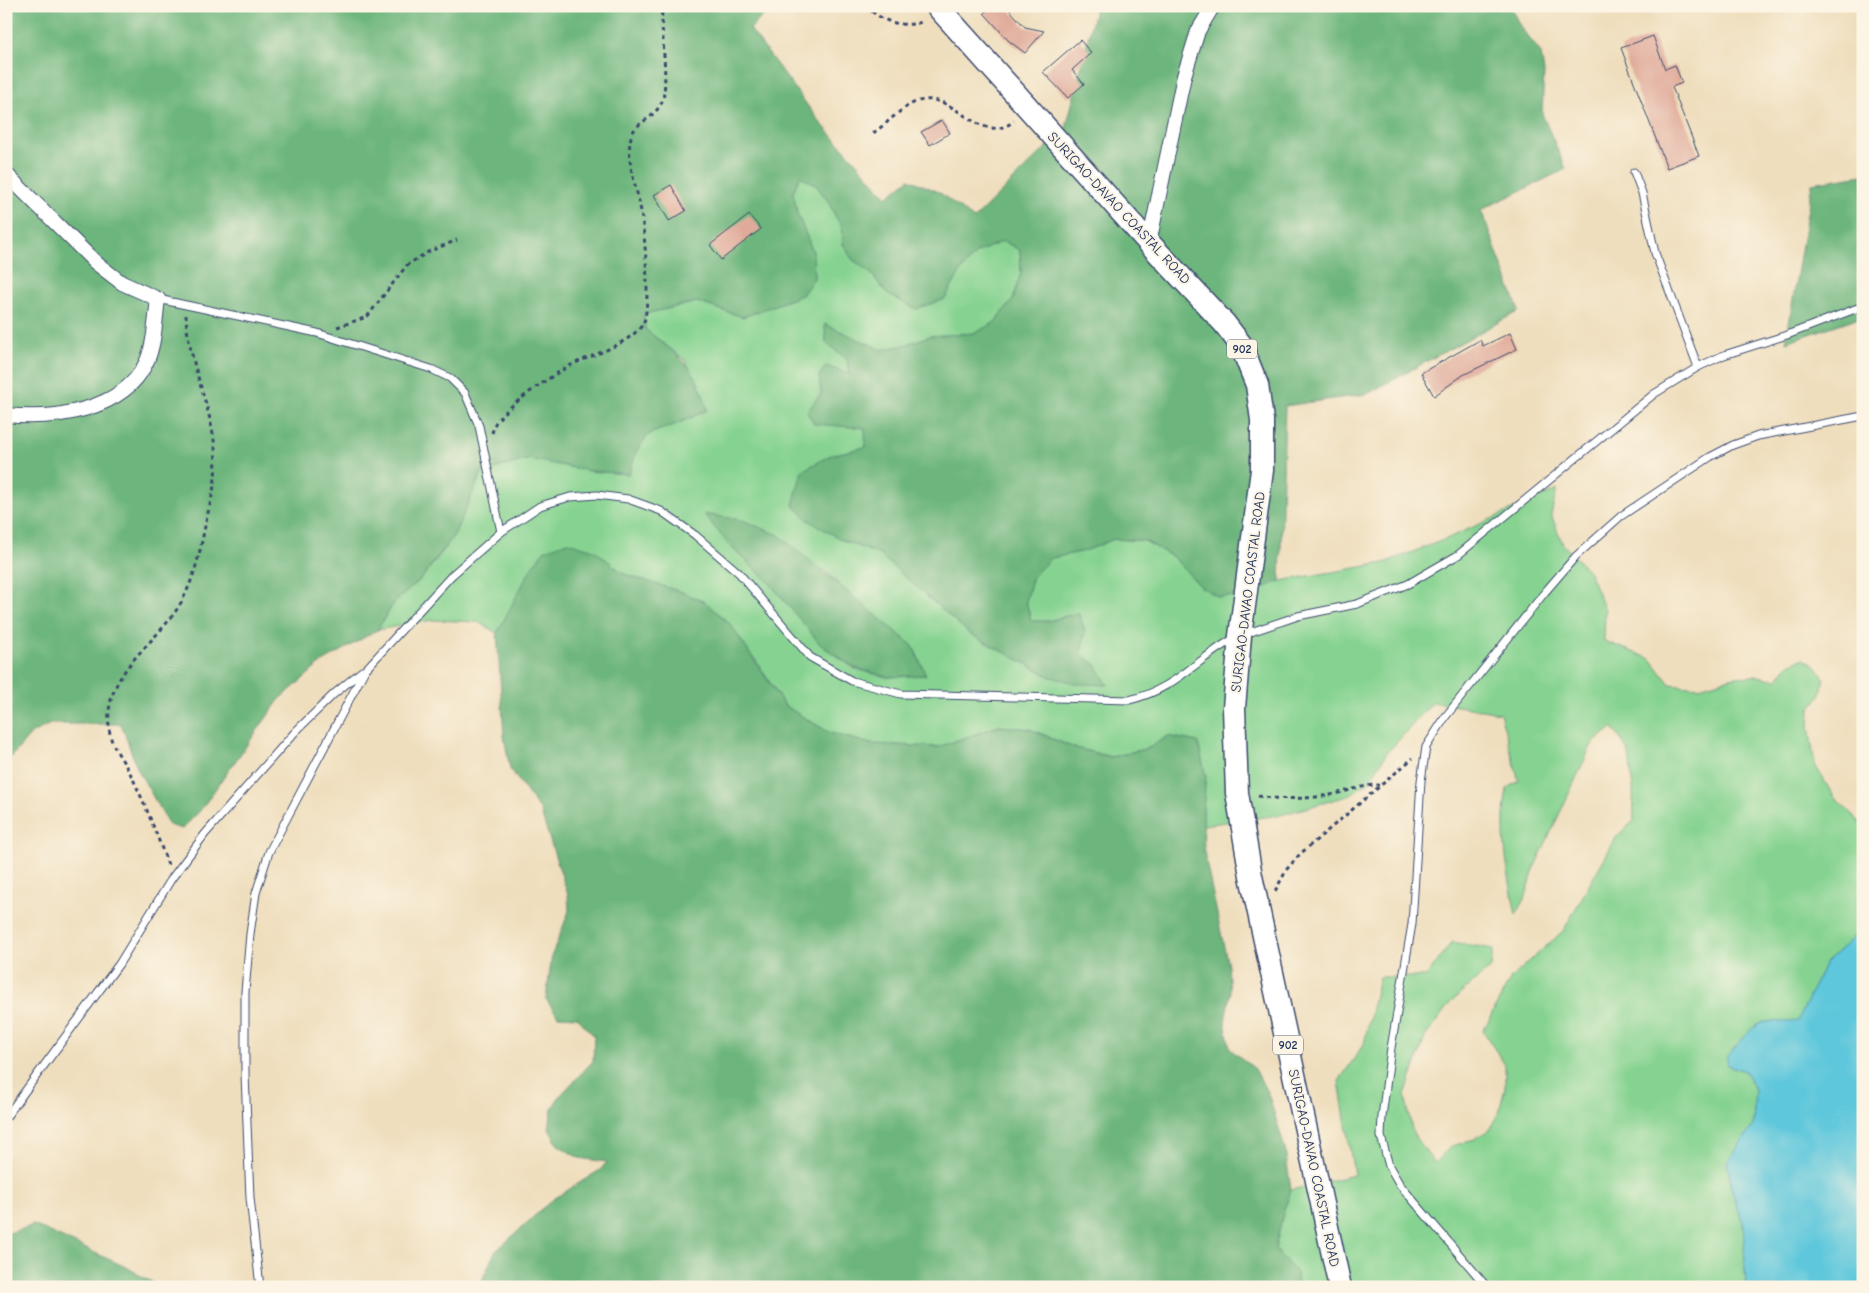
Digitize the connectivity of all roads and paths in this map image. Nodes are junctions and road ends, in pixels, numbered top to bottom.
1 (662, 6) edge
2 (866, 6) edge
3 (1213, 6) edge
4 (940, 10) edge
5 (1029, 110) junction
6 (873, 133) dead end
7 (1634, 172) dead end
8 (6, 174) edge
9 (457, 240) dead end
10 (1149, 243) junction
11 (158, 299) junction
12 (1863, 306) edge
13 (185, 307) junction
14 (317, 333) junction
15 (1698, 367) junction
16 (6, 415) edge
17 (1863, 416) edge
18 (485, 455) junction
19 (501, 532) junction
20 (1240, 636) junction
21 (365, 670) junction
22 (1426, 747) junction
23 (1380, 785) junction
24 (1237, 793) junction
25 (172, 878) junction
26 (1262, 922) junction
27 (6, 1117) edge
28 (260, 1287) edge
29 (1340, 1287) edge
30 (1487, 1287) edge

1 - 18 path
2 - 4 path
3 - 10 street
4 - 5 highway, SURIGAO-DAVAO COASTAL ROAD / 902
5 - 6 path
5 - 10 highway, SURIGAO-DAVAO COASTAL ROAD / 902
7 - 15 lane
8 - 11 street
9 - 14 path
10 - 20 highway, SURIGAO-DAVAO COASTAL ROAD / 902
11 - 13 lane
11 - 16 street
12 - 15 lane
13 - 14 lane
13 - 25 path
14 - 18 lane
15 - 20 lane
17 - 22 lane
18 - 19 lane
19 - 20 lane
19 - 21 lane
20 - 24 highway, SURIGAO-DAVAO COASTAL ROAD / 902
21 - 25 lane
21 - 28 lane
22 - 23 path
22 - 30 lane
23 - 24 path
23 - 26 path
24 - 26 highway, SURIGAO-DAVAO COASTAL ROAD / 902
25 - 27 lane
26 - 29 highway, SURIGAO-DAVAO COASTAL ROAD / 902

